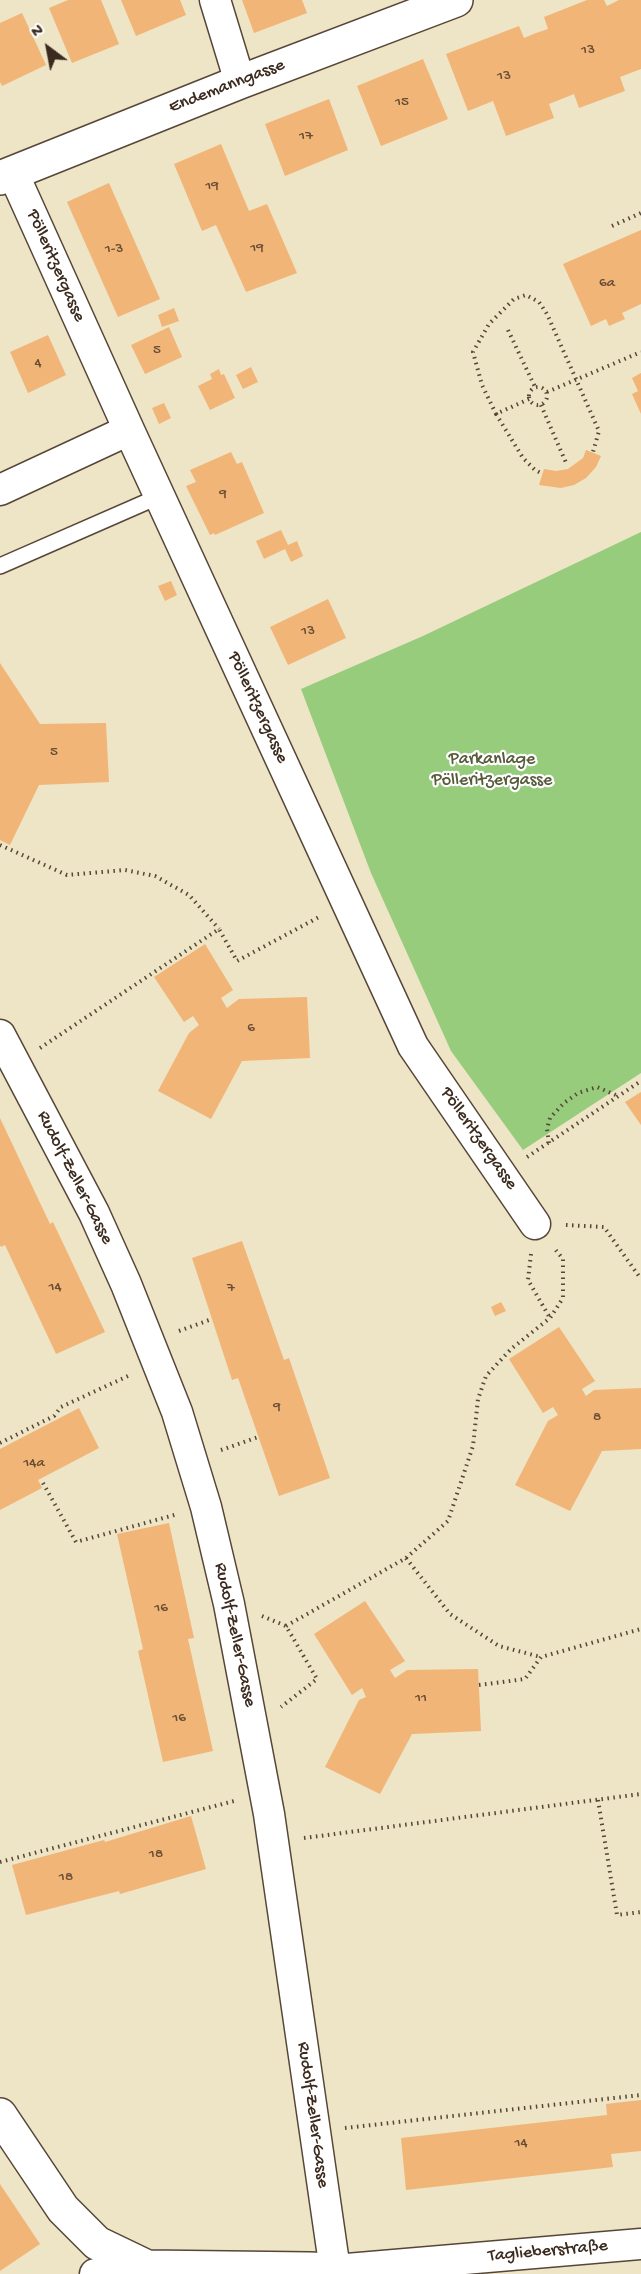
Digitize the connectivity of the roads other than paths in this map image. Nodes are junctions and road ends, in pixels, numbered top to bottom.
1 (215, 0) edge
2 (456, 0) edge
3 (240, 82) junction
4 (7, 175) edge
5 (129, 430) junction
6 (0, 490) edge
7 (160, 496) junction
8 (0, 566) edge
9 (0, 1035) edge
10 (535, 1224) road end
11 (0, 2115) edge
12 (641, 2244) edge
13 (147, 2267) junction
14 (335, 2272) edge
15 (95, 2274) edge

1 - 3 street
2 - 3 street, Endemanngasse
3 - 4 street, Endemanngasse
4 - 5 street, Pölleritzergasse
5 - 6 street
5 - 7 street, Pölleritzergasse
7 - 8 lane
7 - 10 street, Pölleritzergasse
9 - 14 street, Rudolf-Zeller-Gasse
11 - 13 street
12 - 14 street, Taglieberstraße
13 - 14 street, Taglieberstraße
13 - 15 street, Taglieberstraße

